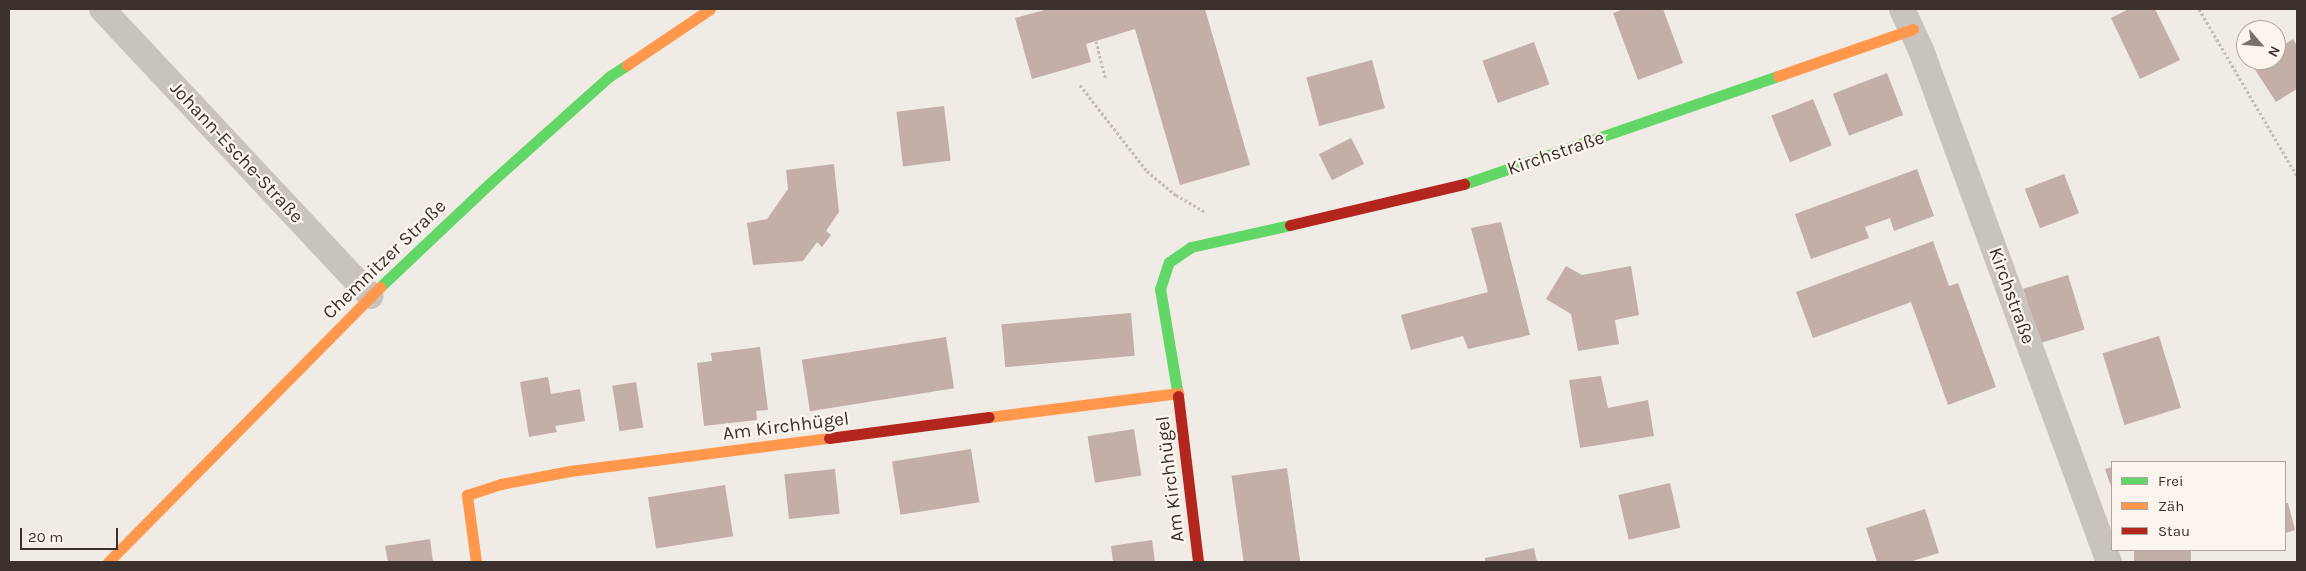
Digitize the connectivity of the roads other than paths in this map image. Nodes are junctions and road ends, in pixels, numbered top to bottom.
1 (102, 9) edge
2 (710, 9) edge
3 (1907, 19) edge
4 (1191, 247) joint
5 (371, 296) junction
6 (1178, 393) junction
7 (108, 562) edge
8 (476, 562) edge
9 (1198, 562) edge
10 (2109, 562) edge

1 - 5 street, Johann-Esche-Straße
2 - 5 street, Chemnitzer Straße
3 - 4 street, Kirchstraße
3 - 10 street, Kirchstraße
4 - 6 street, Am Kirchhügel
5 - 7 street, Chemnitzer Straße
6 - 8 street, Am Kirchhügel
6 - 9 street, Am Kirchhügel

